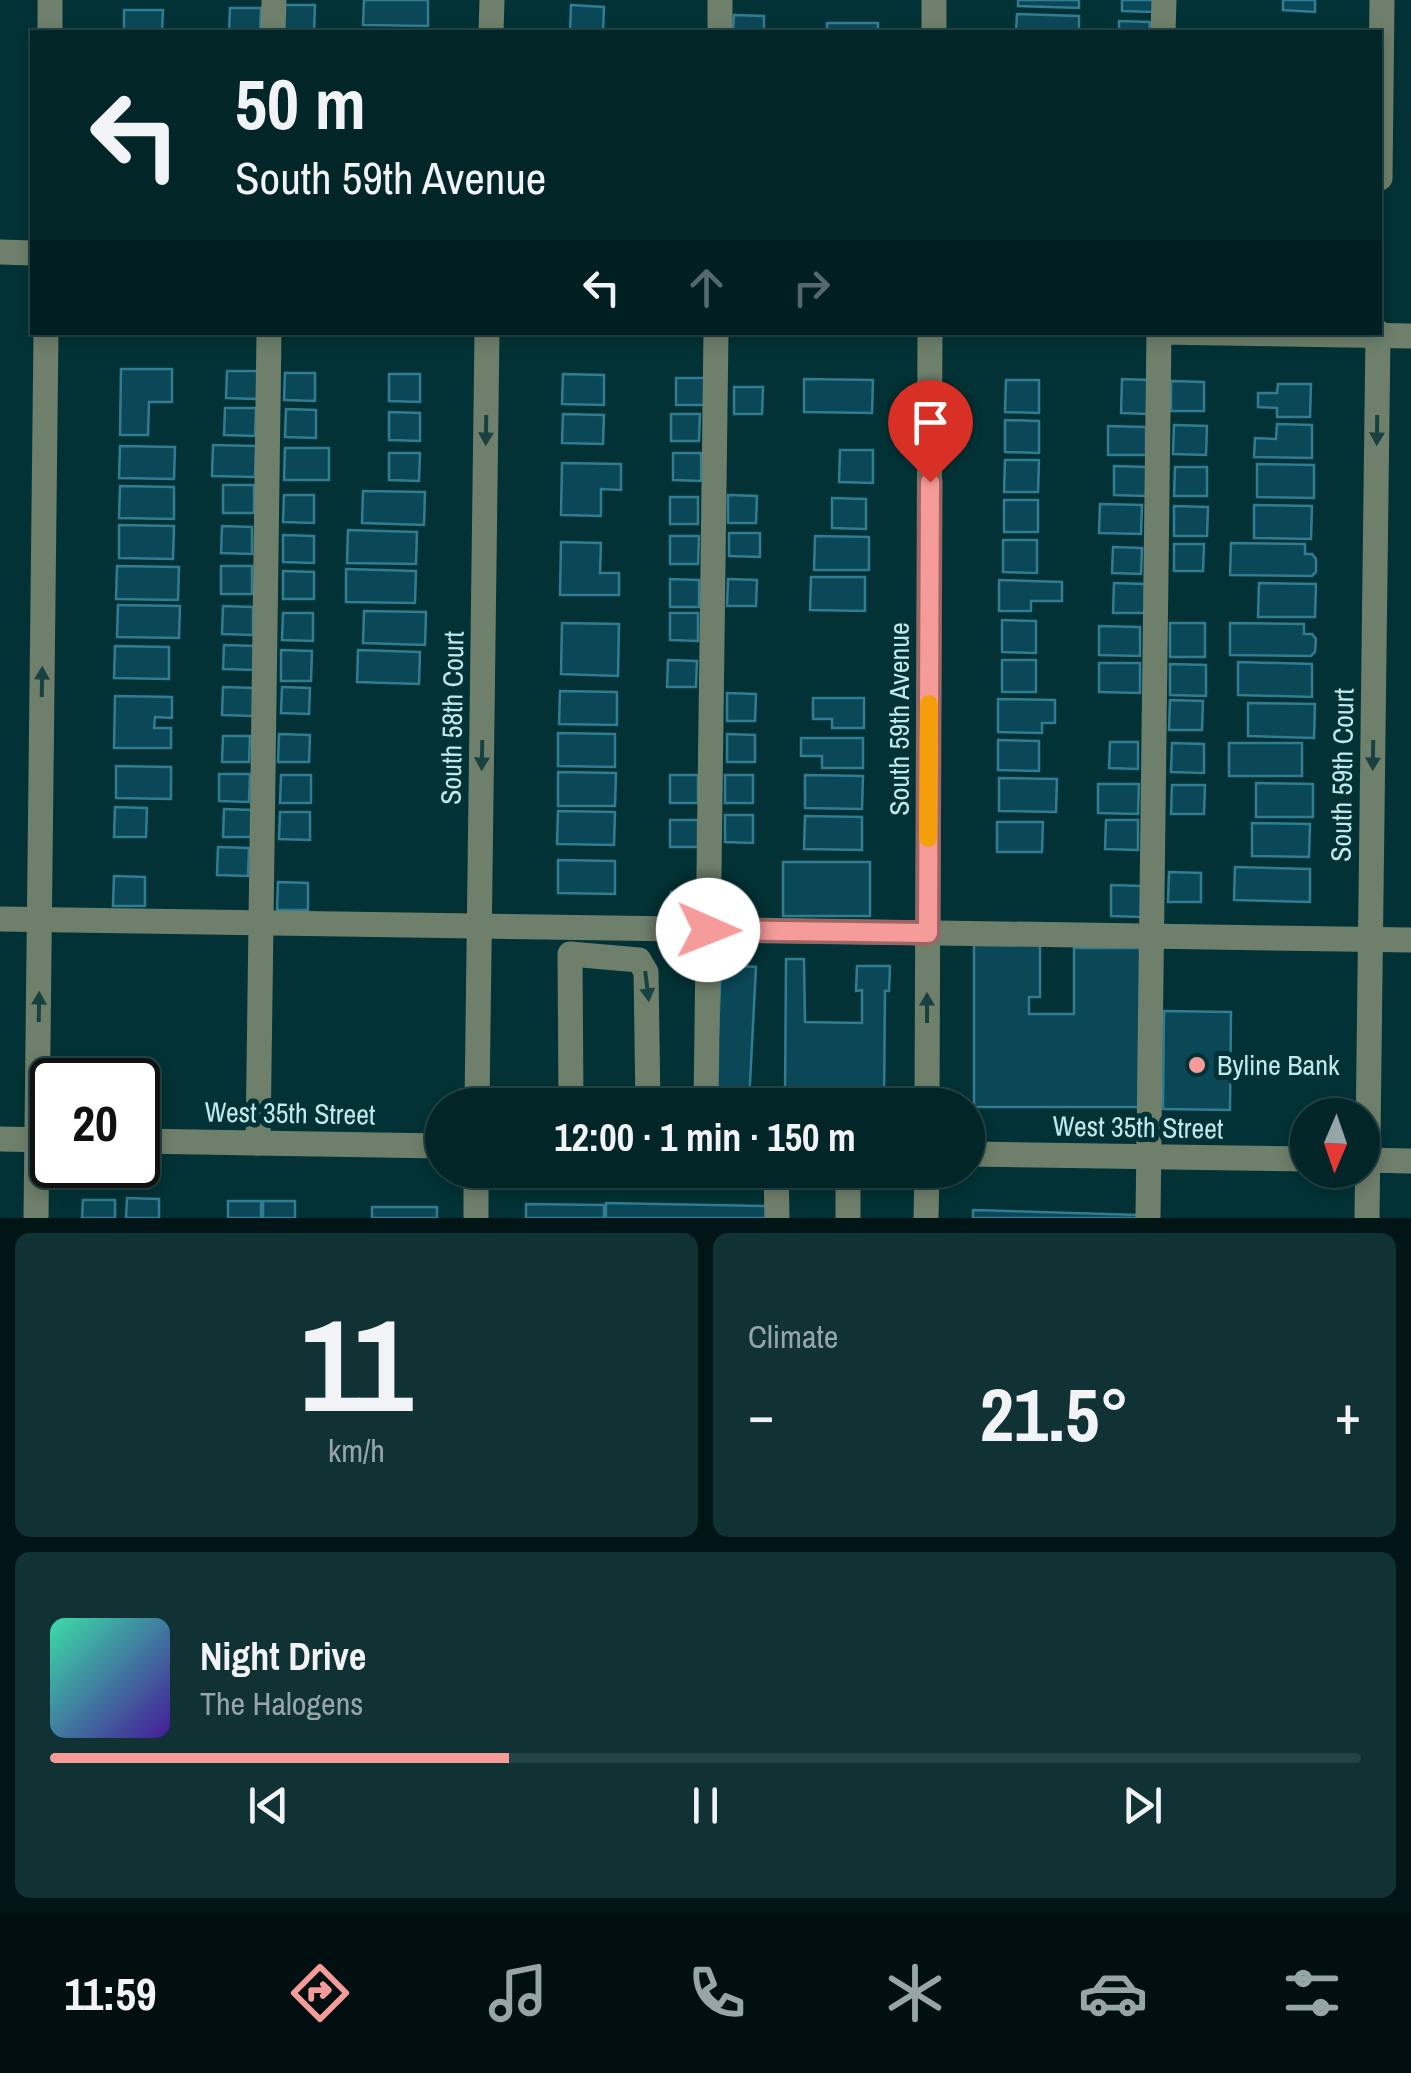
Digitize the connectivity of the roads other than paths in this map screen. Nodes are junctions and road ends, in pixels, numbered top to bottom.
1 (50, 0) edge
2 (274, 0) edge
3 (492, 0) edge
4 (720, 0) edge
5 (934, 0) edge
6 (1164, 0) edge
7 (1382, 0) edge
8 (50, 30) edge
9 (274, 30) edge
10 (491, 30) edge
11 (720, 30) edge
12 (934, 30) edge
13 (1163, 30) edge
14 (1382, 30) edge
15 (0, 252) edge
16 (30, 253) edge
17 (1382, 334) edge
18 (46, 335) edge
19 (268, 335) edge
20 (487, 335) edge
21 (716, 335) edge
22 (930, 335) edge
23 (1160, 335) edge
24 (1378, 335) edge
25 (1411, 336) edge
26 (0, 919) edge
27 (40, 920) junction
28 (260, 923) junction
29 (480, 926) junction
30 (708, 930) junction
31 (928, 933) junction
32 (1152, 936) junction
33 (1370, 939) junction
34 (1411, 940) edge
35 (43, 1058) edge
36 (477, 1088) edge
37 (571, 1088) edge
38 (648, 1088) edge
39 (706, 1088) edge
40 (927, 1088) edge
41 (1366, 1098) edge
42 (0, 1139) edge
43 (30, 1140) edge
44 (160, 1141) edge
45 (258, 1143) junction
46 (425, 1146) edge
47 (985, 1154) edge
48 (1149, 1157) junction
49 (1290, 1159) edge
50 (1380, 1160) edge
51 (1411, 1161) edge
52 (39, 1188) edge
53 (476, 1188) edge
54 (776, 1188) edge
55 (848, 1188) edge
56 (926, 1188) edge
57 (1366, 1188) edge
58 (36, 1218) edge
59 (476, 1218) edge
60 (777, 1218) edge
61 (848, 1218) edge
62 (926, 1218) edge
63 (1148, 1218) edge
64 (1367, 1218) edge

1 - 8 street
2 - 9 street
3 - 10 street
4 - 11 street
5 - 12 street
6 - 13 street
7 - 14 street
15 - 16 street
17 - 25 street
27 -> 18 street
19 - 28 street
20 -> 29 street, South 58th Court
21 - 30 street
22 - 31 street, South 59th Avenue
23 - 32 street
24 -> 33 street, South 59th Court
26 - 27 street
27 - 28 street
35 -> 27 street
28 - 29 street
28 - 45 street
29 - 30 street
29 - 36 street, South 58th Court
30 - 31 street
30 - 39 street
31 - 32 street
40 -> 31 street, South 59th Avenue
32 - 33 street
32 - 48 street
33 - 34 street
33 - 41 street, South 59th Court
37 -> 38 street
42 - 43 street
44 - 45 street, West 35th Street
45 - 46 street, West 35th Street
47 - 48 street, West 35th Street
48 - 49 street, West 35th Street
48 - 63 street
50 - 51 street
52 - 58 street
53 - 59 street
54 - 60 street
55 - 61 street
56 - 62 street
57 - 64 street, South 59th Court

